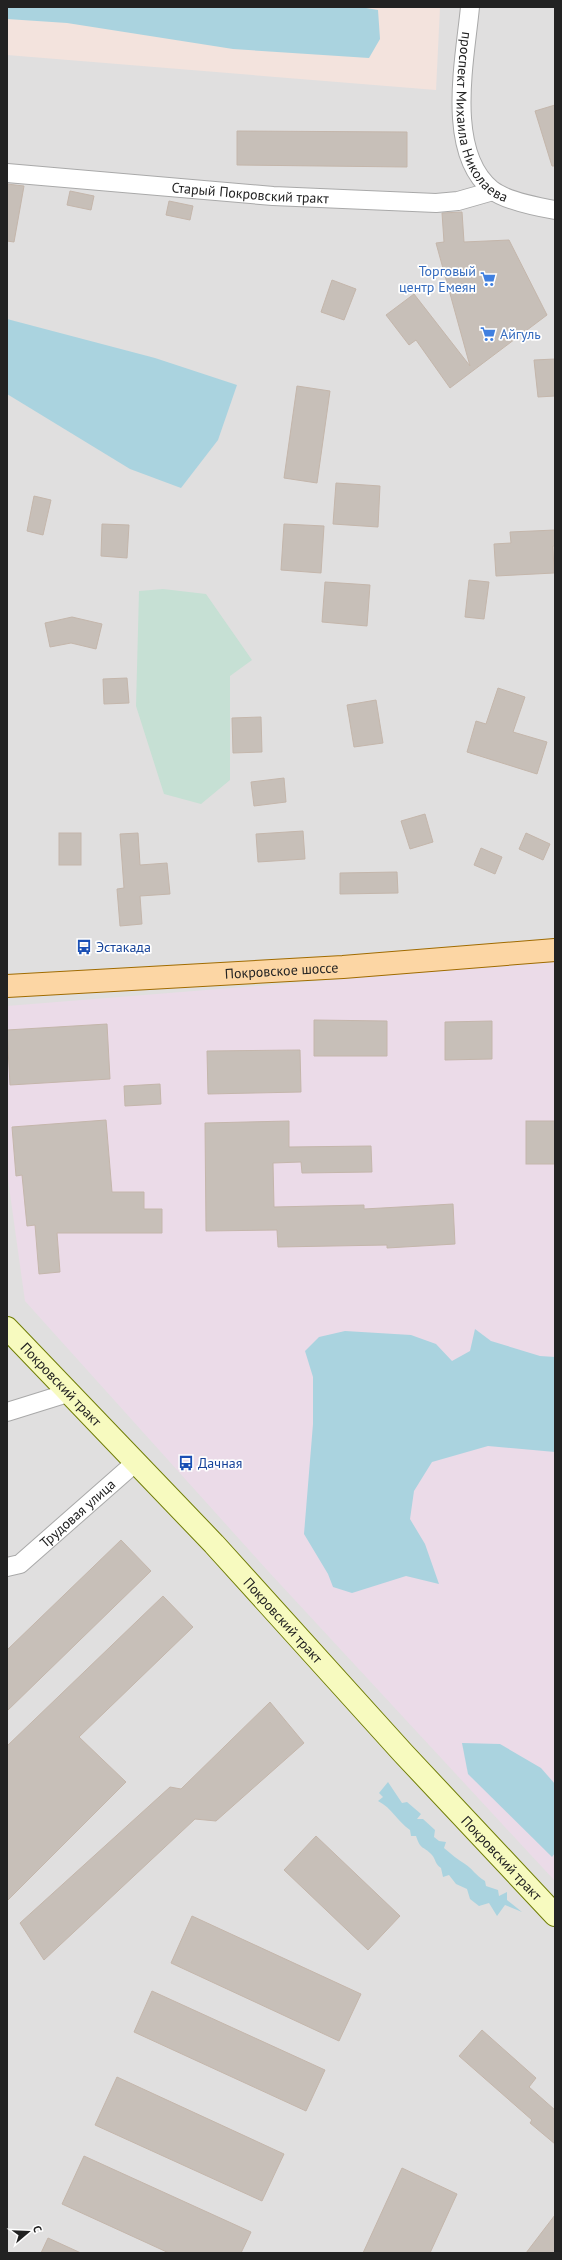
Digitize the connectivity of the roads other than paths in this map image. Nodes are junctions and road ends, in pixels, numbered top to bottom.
1 (470, 7) edge
2 (7, 173) edge
3 (493, 191) junction
4 (555, 210) edge
5 (555, 950) edge
6 (7, 986) edge
7 (7, 1328) edge
8 (68, 1393) junction
9 (7, 1412) edge
10 (136, 1462) junction
11 (13, 1565) edge
12 (7, 1580) edge
13 (555, 1915) edge

1 - 3 street, проспект Михаила Николаева
2 - 3 street, Старый Покровский тракт
3 - 4 street, проспект Михаила Николаева
5 - 6 main road, Покровское шоссе
7 - 8 main road, Покровский тракт
8 - 9 street
8 - 10 main road, Покровский тракт
10 - 11 street, Трудовая улица
10 - 13 main road, Покровский тракт
11 - 12 street, Трудовая улица

